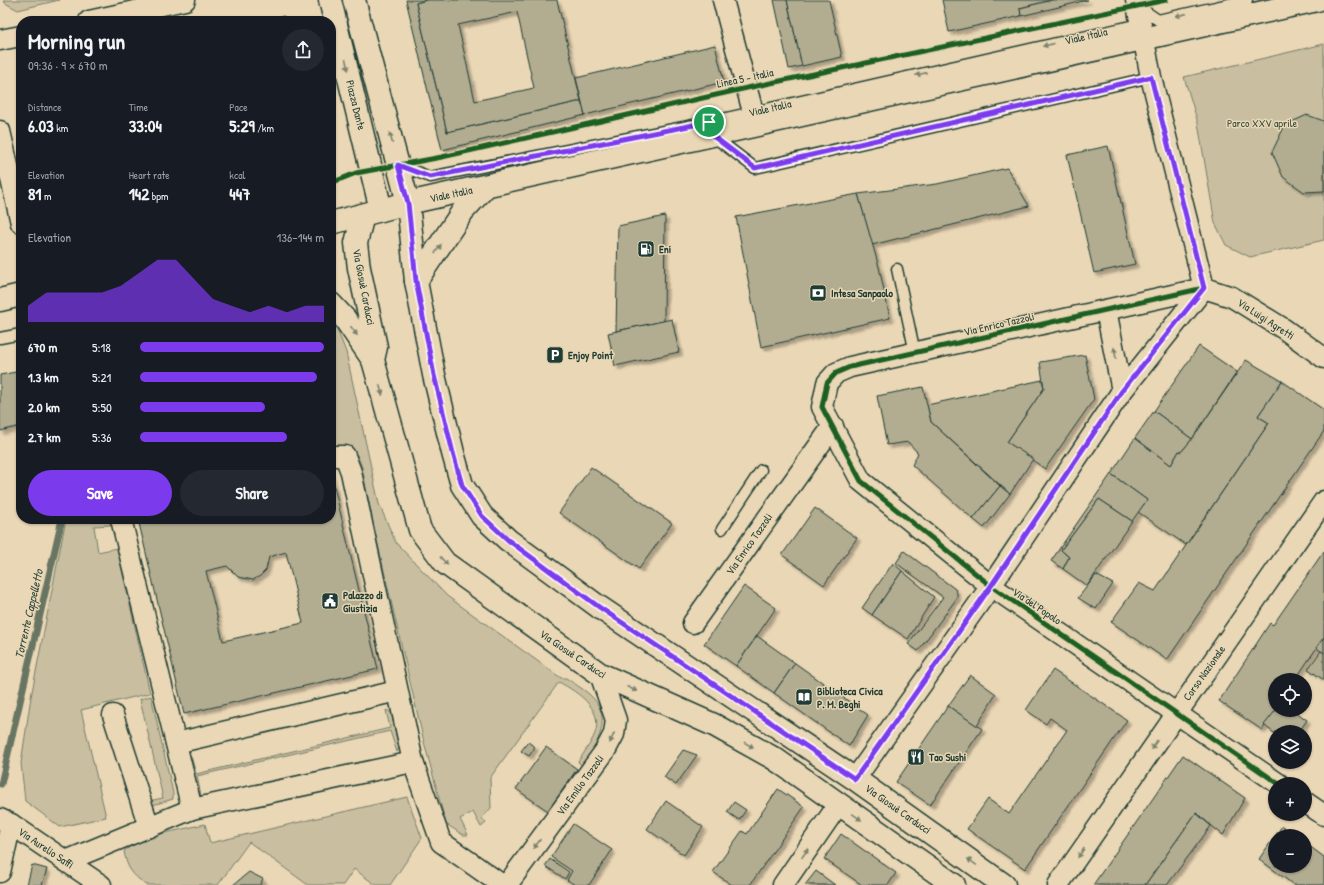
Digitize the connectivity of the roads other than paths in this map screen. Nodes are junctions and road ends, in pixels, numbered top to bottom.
1 (185, 0) edge
2 (330, 0) edge
3 (354, 0) edge
4 (723, 0) edge
5 (1247, 0) edge
6 (1318, 0) edge
7 (112, 16) edge
8 (333, 16) edge
9 (1140, 17) edge
10 (336, 30) edge
11 (16, 37) edge
12 (0, 40) edge
13 (1151, 77) junction
14 (753, 112) junction
15 (711, 129) junction
16 (0, 131) edge
17 (398, 165) junction
18 (485, 187) junction
19 (16, 201) edge
20 (408, 203) junction
21 (372, 213) junction
22 (336, 221) edge
23 (897, 269) dead end
24 (416, 281) junction
25 (1204, 288) junction
26 (16, 296) edge
27 (0, 300) edge
28 (336, 309) edge
29 (1106, 310) junction
30 (16, 335) edge
31 (0, 338) edge
32 (916, 353) junction
33 (1324, 358) edge
34 (373, 360) junction
35 (1122, 391) junction
36 (822, 407) joint
37 (833, 426) junction
38 (336, 456) edge
39 (761, 470) dead end
40 (1324, 501) edge
41 (123, 524) edge
42 (722, 529) dead end
43 (991, 586) junction
44 (693, 623) dead end
45 (600, 674) junction
46 (397, 691) junction
47 (1176, 713) junction
48 (113, 715) dead end
49 (176, 743) junction
50 (413, 762) junction
51 (1269, 777) edge
52 (855, 779) junction
53 (838, 805) junction
54 (1312, 807) edge
55 (192, 809) junction
56 (1324, 815) edge
57 (6, 822) edge
58 (149, 827) junction
59 (66, 861) junction
60 (0, 872) edge
61 (101, 885) edge
62 (502, 885) edge
63 (507, 885) edge
64 (782, 885) edge
65 (954, 885) edge
66 (1004, 885) edge
67 (1058, 885) edge

1 - 7 street
2 -> 8 main road, Piazza Dante
17 -> 3 main road
4 - 14 street
5 -> 9 lane
6 - 9 main road, Viale Italia
9 - 13 street
9 -> 14 lane, Viale Italia
9 - 15 main road, Viale Italia
10 -> 21 main road, Piazza Dante
11 - 12 street
13 - 15 lane
13 - 25 street
14 - 15 lane, Viale Italia
15 - 17 lane, Viale Italia
15 - 18 main road, Viale Italia
16 - 19 street
17 - 20 main road
18 - 20 main road, Viale Italia
24 -> 18 main road
20 - 21 main road, Viale Italia
20 - 24 main road, Via Giosuè Carducci
21 - 22 main road, Viale Italia
21 - 34 main road, Via Giosuè Carducci
23 - 32 lane
24 - 52 main road, Via Giosuè Carducci
25 - 29 street, Via Enrico Tazzoli
25 - 33 street, Via Luigi Agretti
25 - 35 street
26 - 27 main road
28 -> 34 main road, Via Giosuè Carducci
29 - 32 street, Via Enrico Tazzoli
35 -> 29 street
30 - 31 lane
32 - 36 street, Via Enrico Tazzoli
34 -> 45 main road, Via Giosuè Carducci
35 - 43 street
36 - 37 street, Via del Popolo
37 - 43 street, Via del Popolo
37 - 44 street, Via Enrico Tazzoli
38 - 46 street
39 - 42 lane
40 - 47 street, Corso Nazionale
41 - 49 street
43 - 47 street, Via del Popolo
43 - 52 street
45 -> 53 main road, Via Giosuè Carducci
45 -> 63 street, Via Emilio Tazzoli
46 - 49 street
46 - 50 street
47 - 51 street, Via del Popolo
47 -> 67 street, Corso Nazionale
48 - 58 street
49 - 55 street
50 - 55 street
50 - 62 street
66 -> 52 main road, Via Giosuè Carducci
64 -> 53 street
53 -> 65 main road, Via Giosuè Carducci
54 - 56 street
55 - 58 street
57 - 59 street, Via Aurelio Saffi
57 - 60 street
58 - 59 street
59 - 61 street, Via Aurelio Saffi

